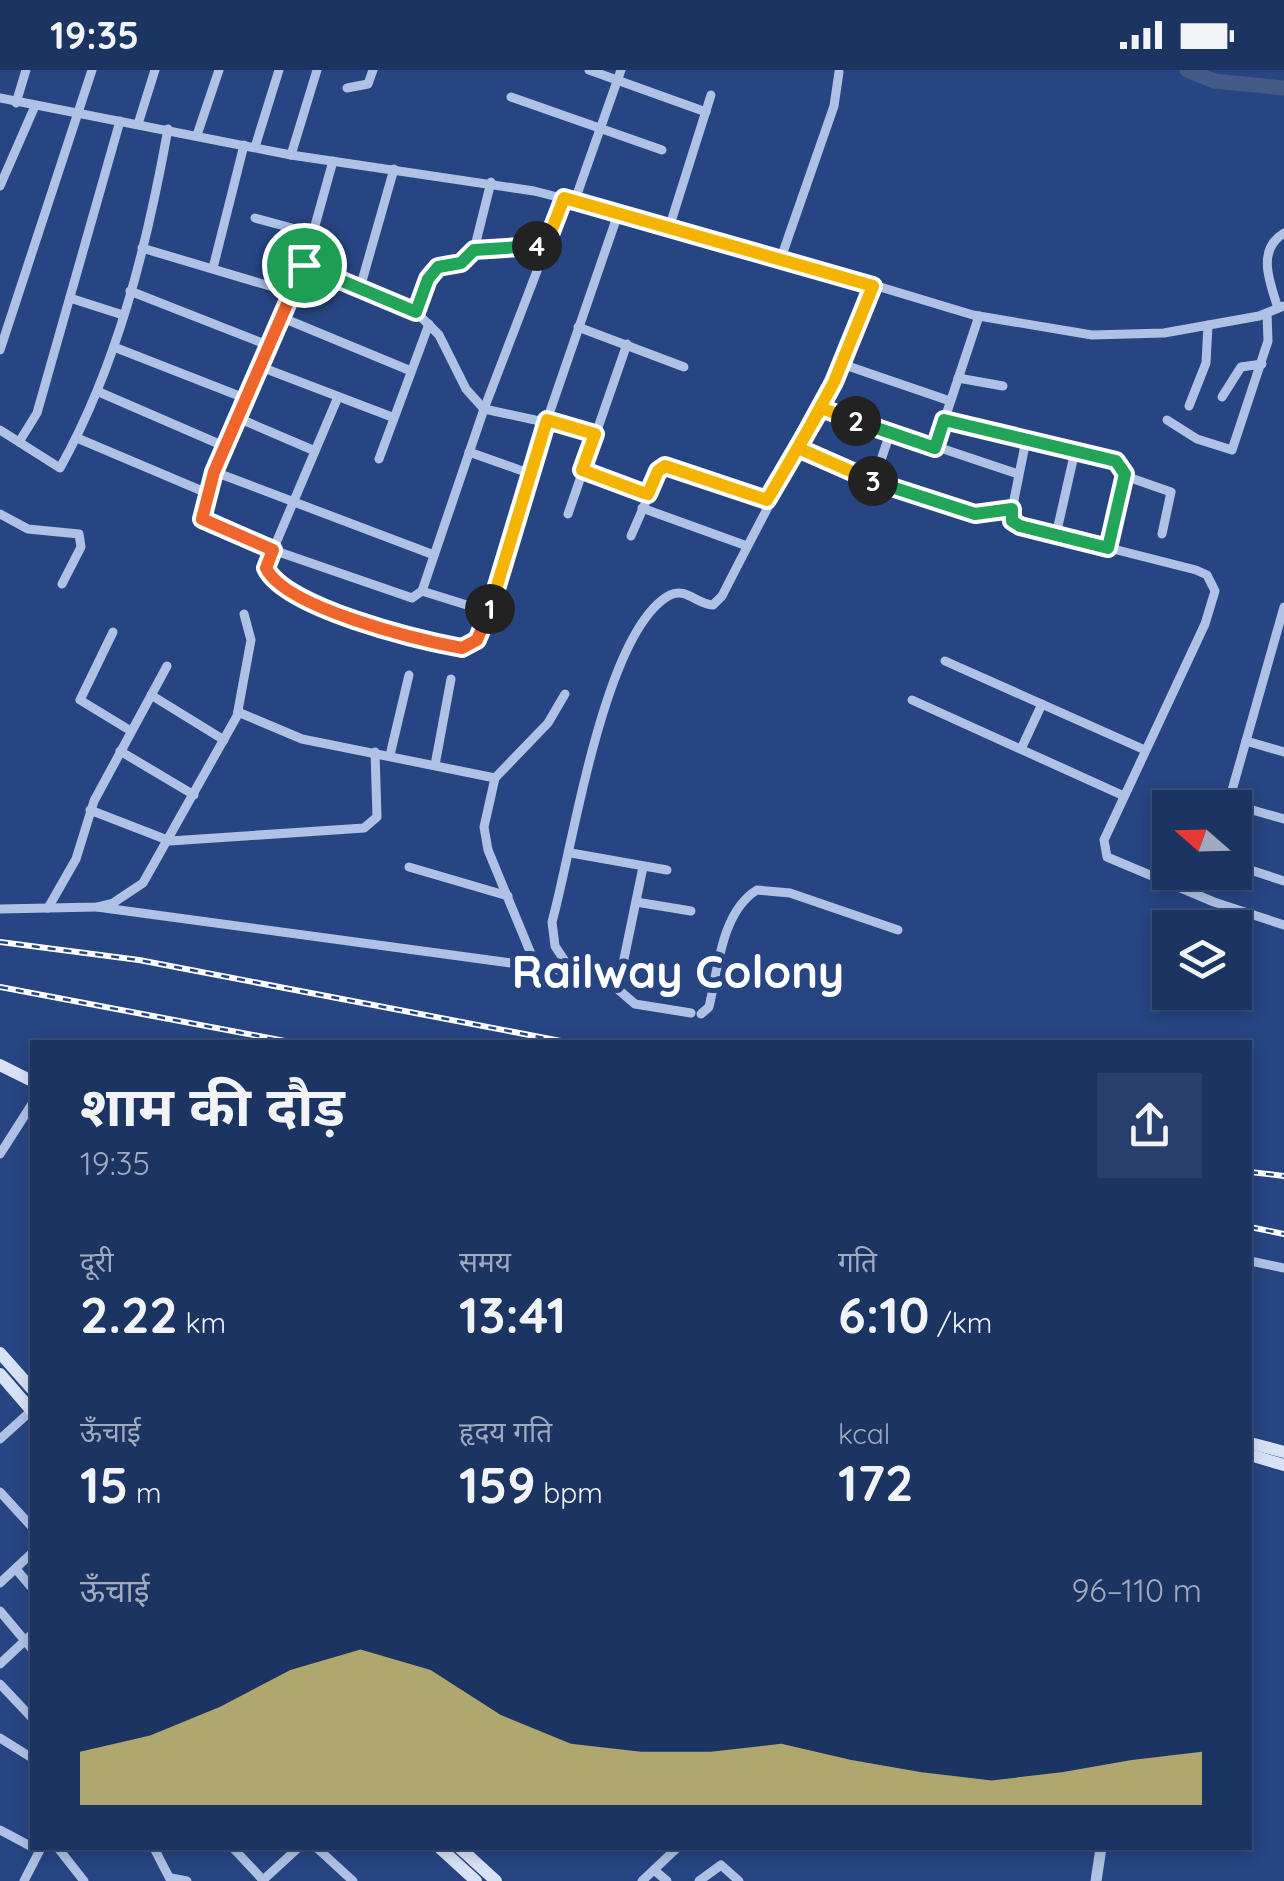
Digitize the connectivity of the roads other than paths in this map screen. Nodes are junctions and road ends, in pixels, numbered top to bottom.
1 (26, 70) edge
2 (92, 70) edge
3 (155, 70) edge
4 (219, 70) edge
5 (279, 70) edge
6 (316, 70) edge
7 (374, 70) edge
8 (588, 70) edge
9 (839, 72) edge
10 (619, 75) edge
11 (347, 88) dead end
12 (711, 95) dead end
13 (511, 97) dead end
14 (0, 98) edge
15 (16, 102) junction
16 (34, 106) junction
17 (706, 112) junction
18 (78, 113) junction
19 (120, 120) junction
20 (138, 124) junction
21 (600, 128) junction
22 (168, 129) junction
23 (197, 135) junction
24 (249, 146) junction
25 (662, 150) dead end
26 (291, 155) junction
27 (332, 161) junction
28 (394, 169) junction
29 (491, 182) junction
30 (0, 186) edge
31 (570, 199) junction
32 (619, 211) junction
33 (255, 218) dead end
34 (670, 225) junction
35 (1284, 233) edge
36 (314, 234) junction
37 (546, 245) junction
38 (142, 248) junction
39 (474, 250) junction
40 (781, 258) junction
41 (304, 265) junction
42 (213, 268) junction
43 (873, 286) junction
44 (360, 288) junction
45 (130, 291) junction
46 (292, 292) junction
47 (70, 298) junction
48 (1281, 307) edge
49 (416, 312) junction
50 (1267, 313) junction
51 (0, 314) edge
52 (124, 315) junction
53 (979, 316) junction
54 (282, 318) junction
55 (11, 319) junction
56 (429, 324) junction
57 (1208, 325) junction
58 (578, 327) junction
59 (627, 344) junction
60 (114, 346) junction
61 (270, 346) junction
62 (0, 350) edge
63 (842, 364) junction
64 (1262, 364) junction
65 (684, 366) dead end
66 (261, 367) junction
67 (411, 371) junction
68 (958, 378) junction
69 (1003, 386) dead end
70 (99, 392) junction
71 (338, 397) junction
72 (1222, 397) dead end
73 (247, 399) junction
74 (950, 401) junction
75 (1189, 406) dead end
76 (821, 408) junction
77 (484, 409) junction
78 (392, 417) junction
79 (238, 418) junction
80 (547, 420) junction
81 (944, 420) junction
82 (1167, 420) dead end
83 (0, 430) edge
84 (890, 433) junction
85 (595, 434) junction
86 (77, 438) junction
87 (1026, 440) junction
88 (18, 442) junction
89 (226, 447) junction
90 (798, 448) junction
91 (935, 448) junction
92 (315, 451) junction
93 (1075, 451) junction
94 (469, 452) junction
95 (379, 459) dead end
96 (582, 470) junction
97 (214, 472) junction
98 (531, 474) junction
99 (1018, 474) junction
100 (1125, 476) junction
101 (874, 482) junction
102 (206, 494) junction
103 (648, 494) junction
104 (767, 500) junction
105 (293, 503) junction
106 (642, 508) junction
107 (1012, 509) junction
108 (0, 514) edge
109 (568, 514) dead end
110 (1162, 534) dead end
111 (1056, 535) junction
112 (630, 536) dead end
113 (747, 546) junction
114 (1108, 548) junction
115 (273, 550) junction
116 (434, 555) junction
117 (62, 584) dead end
118 (422, 591) junction
119 (1284, 607) edge
120 (488, 612) junction
121 (244, 614) dead end
122 (113, 632) dead end
123 (1280, 634) edge
124 (945, 661) dead end
125 (167, 666) dead end
126 (409, 675) dead end
127 (451, 679) dead end
128 (564, 694) dead end
129 (151, 695) junction
130 (912, 700) dead end
131 (1042, 704) junction
132 (238, 712) junction
133 (131, 731) junction
134 (224, 740) junction
135 (1246, 741) junction
136 (1021, 749) junction
137 (1145, 750) junction
138 (120, 751) junction
139 (374, 752) junction
140 (1284, 752) edge
141 (390, 755) junction
142 (435, 765) junction
143 (495, 778) junction
144 (1231, 790) edge
145 (194, 795) junction
146 (1124, 796) junction
147 (90, 810) junction
148 (1252, 811) edge
149 (1284, 819) edge
150 (170, 841) junction
151 (571, 853) junction
152 (644, 866) junction
153 (409, 868) dead end
154 (667, 870) dead end
155 (1252, 870) edge
156 (1284, 880) edge
157 (508, 896) junction
158 (636, 902) junction
159 (97, 906) junction
160 (48, 908) junction
161 (0, 910) edge
162 (692, 911) dead end
163 (1284, 925) edge
164 (898, 930) dead end
165 (536, 966) junction
166 (572, 972) junction
167 (618, 988) junction
168 (0, 1065) edge
169 (0, 1074) edge
170 (30, 1080) edge
171 (30, 1088) edge
172 (30, 1107) edge
173 (0, 1154) edge
174 (1252, 1261) edge
175 (1284, 1268) edge
176 (0, 1352) edge
177 (0, 1374) edge
178 (30, 1388) edge
179 (30, 1408) edge
180 (30, 1412) edge
181 (0, 1440) edge
182 (1252, 1444) edge
183 (1284, 1452) edge
184 (1252, 1457) edge
185 (1284, 1465) edge
186 (0, 1492) edge
187 (30, 1526) edge
188 (30, 1554) edge
189 (16, 1568) junction
190 (0, 1583) edge
191 (30, 1586) edge
192 (0, 1610) edge
193 (30, 1641) edge
194 (0, 1664) edge
195 (0, 1684) edge
196 (30, 1713) edge
197 (0, 1738) edge
198 (30, 1757) edge
199 (0, 1830) edge
200 (30, 1845) edge
201 (36, 1850) edge
202 (60, 1850) edge
203 (155, 1850) edge
204 (236, 1850) edge
205 (296, 1850) edge
206 (319, 1850) edge
207 (442, 1850) edge
208 (462, 1850) edge
209 (674, 1850) edge
210 (1101, 1850) edge
211 (654, 1870) junction
212 (171, 1880) edge
213 (25, 1881) edge
214 (84, 1881) edge
215 (187, 1881) edge
216 (262, 1881) edge
217 (354, 1881) edge
218 (476, 1881) edge
219 (496, 1881) edge
220 (642, 1881) edge
221 (667, 1881) edge
222 (699, 1881) edge
223 (738, 1881) edge
224 (1096, 1881) edge

1 - 15 street
2 - 18 street
3 - 20 street
4 - 23 street
5 - 24 street
6 - 26 street
7 - 11 street
8 - 10 street
9 - 40 street
10 - 17 street
10 - 21 street
12 - 17 street
13 - 21 street
14 - 15 street
15 - 16 street
16 - 18 street
16 - 30 street
17 - 34 street
18 - 19 street
18 - 55 street
19 - 20 street
19 - 47 street
20 - 22 street
21 - 25 street
21 - 31 street
22 - 23 street
22 - 38 street
23 - 24 street
24 - 26 street
24 - 42 street
26 - 27 street
27 - 28 street
27 - 36 street
28 - 29 street
28 - 44 street
29 - 31 street
29 - 39 street
31 - 32 street
31 - 37 street
32 - 34 street
32 - 58 street
33 - 36 street
34 - 40 street
35 - 48 street
36 - 41 street
37 - 39 street
37 - 77 street
38 - 42 street
38 - 45 street
39 - 49 street
40 - 43 street
41 - 44 street
41 - 46 street
42 - 46 street
43 - 53 street
43 - 63 street
44 - 49 street
45 - 52 street
45 - 61 street
46 - 54 street
47 - 52 street
47 - 88 street
48 - 50 street
49 - 56 street
50 - 57 street
50 - 64 street
51 - 55 street
52 - 60 street
53 - 57 street
53 - 68 street
54 - 61 street
54 - 67 street
55 - 62 street
56 - 67 street
56 - 77 street
57 - 75 street
58 - 59 street
58 - 80 street
59 - 65 street
59 - 85 street
60 - 70 street
60 - 73 street
61 - 66 street
63 - 74 street
63 - 76 street
64 - 72 street
64 - 82 street
66 - 71 street
66 - 73 street
67 - 78 street
68 - 69 street
68 - 74 street
70 - 86 street
70 - 89 street
71 - 78 street
71 - 92 street
73 - 79 street
74 - 81 street
76 - 84 street
76 - 90 street
77 - 80 street
77 - 94 street
78 - 95 street
79 - 89 street
79 - 92 street
80 - 85 street
80 - 98 street
81 - 87 street
81 - 91 street
83 - 88 street
84 - 91 street
84 - 101 street
85 - 96 street
86 - 88 street
86 - 102 street
87 - 93 street
87 - 99 street
89 - 97 street
90 - 101 street
90 - 104 street
91 - 99 street
92 - 105 street
93 - 100 street
93 - 111 street
94 - 98 street
94 - 116 street
96 - 103 street
96 - 109 street
97 - 102 street
97 - 105 street
98 - 120 street
99 - 107 street
100 - 110 street
100 - 114 street
101 - 107 street
102 - 115 street
103 - 104 street
103 - 106 street
104 - 113 street
105 - 115 street
105 - 116 street
106 - 112 street
106 - 113 street
107 - 111 street
108 - 117 street
111 - 114 street
113 - 151 street
114 - 137 street
115 - 118 street
115 - 120 street
116 - 118 street
118 - 120 street
119 - 123 street
121 - 132 street
122 - 133 street
123 - 135 street
124 - 131 street
125 - 129 street
126 - 141 street
127 - 142 street
128 - 143 street
129 - 133 street
129 - 134 street
130 - 136 street
131 - 136 street
131 - 137 street
132 - 134 street
132 - 139 street
133 - 138 street
134 - 145 street
135 - 140 street
135 - 144 street
136 - 146 street
137 - 146 street
138 - 145 street
138 - 147 street
139 - 141 street
139 - 150 street
141 - 142 street
142 - 143 street
143 - 157 street
145 - 150 street
146 - 163 street
147 - 150 street
147 - 160 street
148 - 149 street
150 - 159 street
151 - 152 street
151 - 166 street
152 - 154 street
152 - 158 street
153 - 157 street
155 - 156 street
157 - 165 street
158 - 162 street
158 - 167 street
159 - 160 street
159 - 165 street
160 - 161 street
164 - 167 street
165 - 166 street
166 - 167 street
168 - 170 main road
169 - 171 main road
172 - 173 street
174 - 175 street
176 - 178 main road
177 - 179 main road
180 - 181 street
182 - 183 main road
184 - 185 main road
186 - 187 street
188 - 189 street
189 - 190 street
189 - 191 street
192 - 193 street
193 - 194 street
195 - 196 street
197 - 198 street
199 - 200 street
201 - 213 street
202 - 214 street
203 - 212 street
204 - 216 street
205 - 216 street
206 - 217 street
207 - 218 main road
208 - 219 main road
209 - 211 street
210 - 224 street
211 - 220 street
211 - 221 street
212 - 215 street
222 - 223 street

